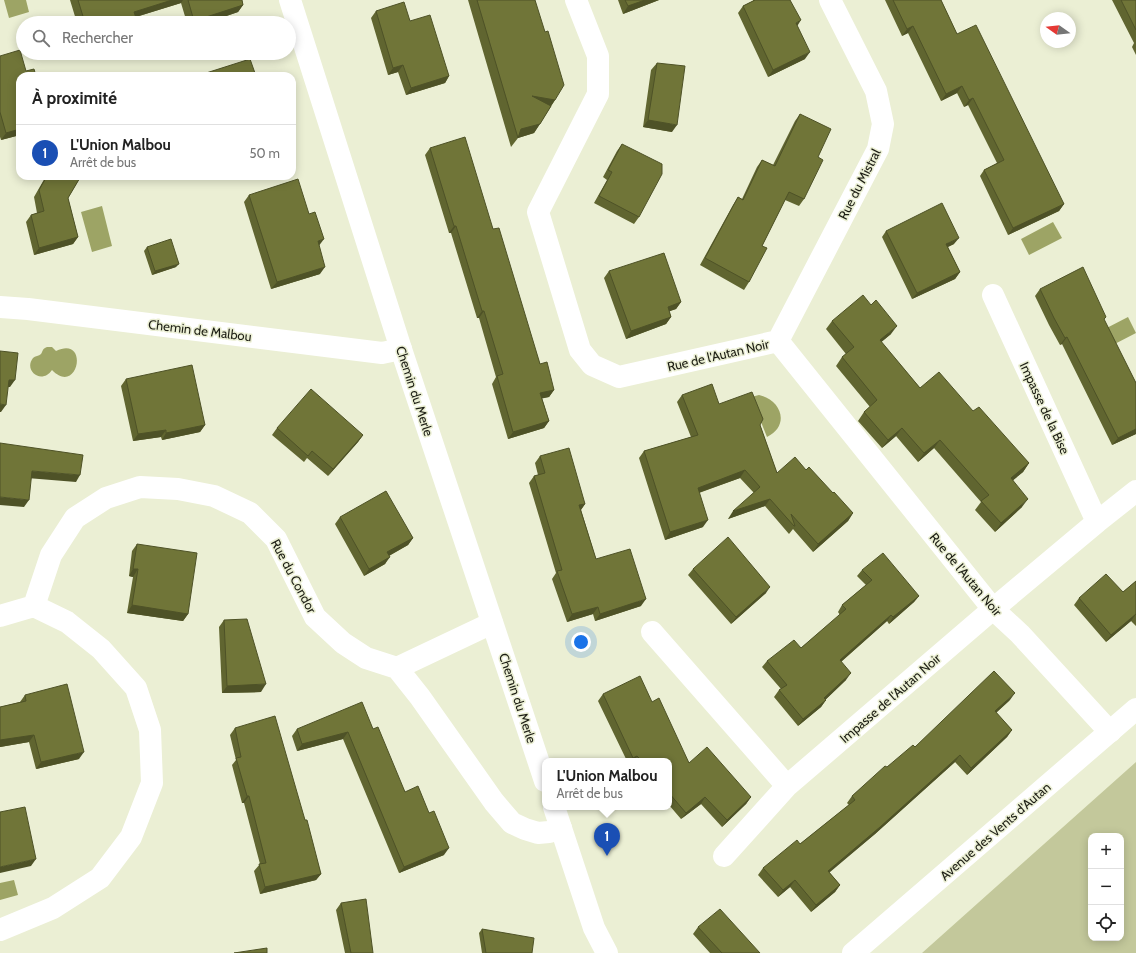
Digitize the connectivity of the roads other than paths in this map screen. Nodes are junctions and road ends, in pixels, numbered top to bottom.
1 (290, 0) edge
2 (576, 0) edge
3 (830, 0) edge
4 (295, 16) edge
5 (296, 19) edge
6 (993, 295) dead end
7 (0, 307) edge
8 (778, 342) junction
9 (401, 349) junction
10 (1136, 491) edge
11 (1097, 522) junction
12 (34, 606) junction
13 (993, 609) junction
14 (0, 616) edge
15 (492, 623) junction
16 (652, 632) dead end
17 (397, 668) junction
18 (1136, 709) edge
19 (1110, 732) junction
20 (542, 772) edge
21 (787, 786) junction
22 (555, 810) edge
23 (561, 828) junction
24 (724, 856) dead end
25 (594, 928) junction
26 (0, 930) edge
27 (595, 953) edge
28 (607, 953) edge
29 (853, 953) edge

1 - 4 street, Chemin du Merle
2 - 8 street, Rue de l'Autan Noir
3 - 8 street, Rue du Mistral
5 - 9 street, Chemin du Merle
6 - 11 street, Impasse de la Bise
7 - 9 street, Chemin de Malbou
8 - 13 street, Rue de l'Autan Noir
9 - 15 street, Chemin du Merle
10 - 11 street
11 - 13 street
12 - 14 street
12 - 17 street, Rue du Condor
12 - 26 street
13 - 19 street, Rue de l'Autan Noir
13 - 21 street, Impasse de l'Autan Noir
15 - 17 street
15 - 20 street, Chemin du Merle
16 - 21 street
17 - 23 street
18 - 19 street, Avenue des Vents d'Autan
19 - 29 street, Avenue des Vents d'Autan
21 - 24 street, Impasse de l'Autan Noir
22 - 23 street
23 - 25 street
25 - 27 street
25 - 28 street

